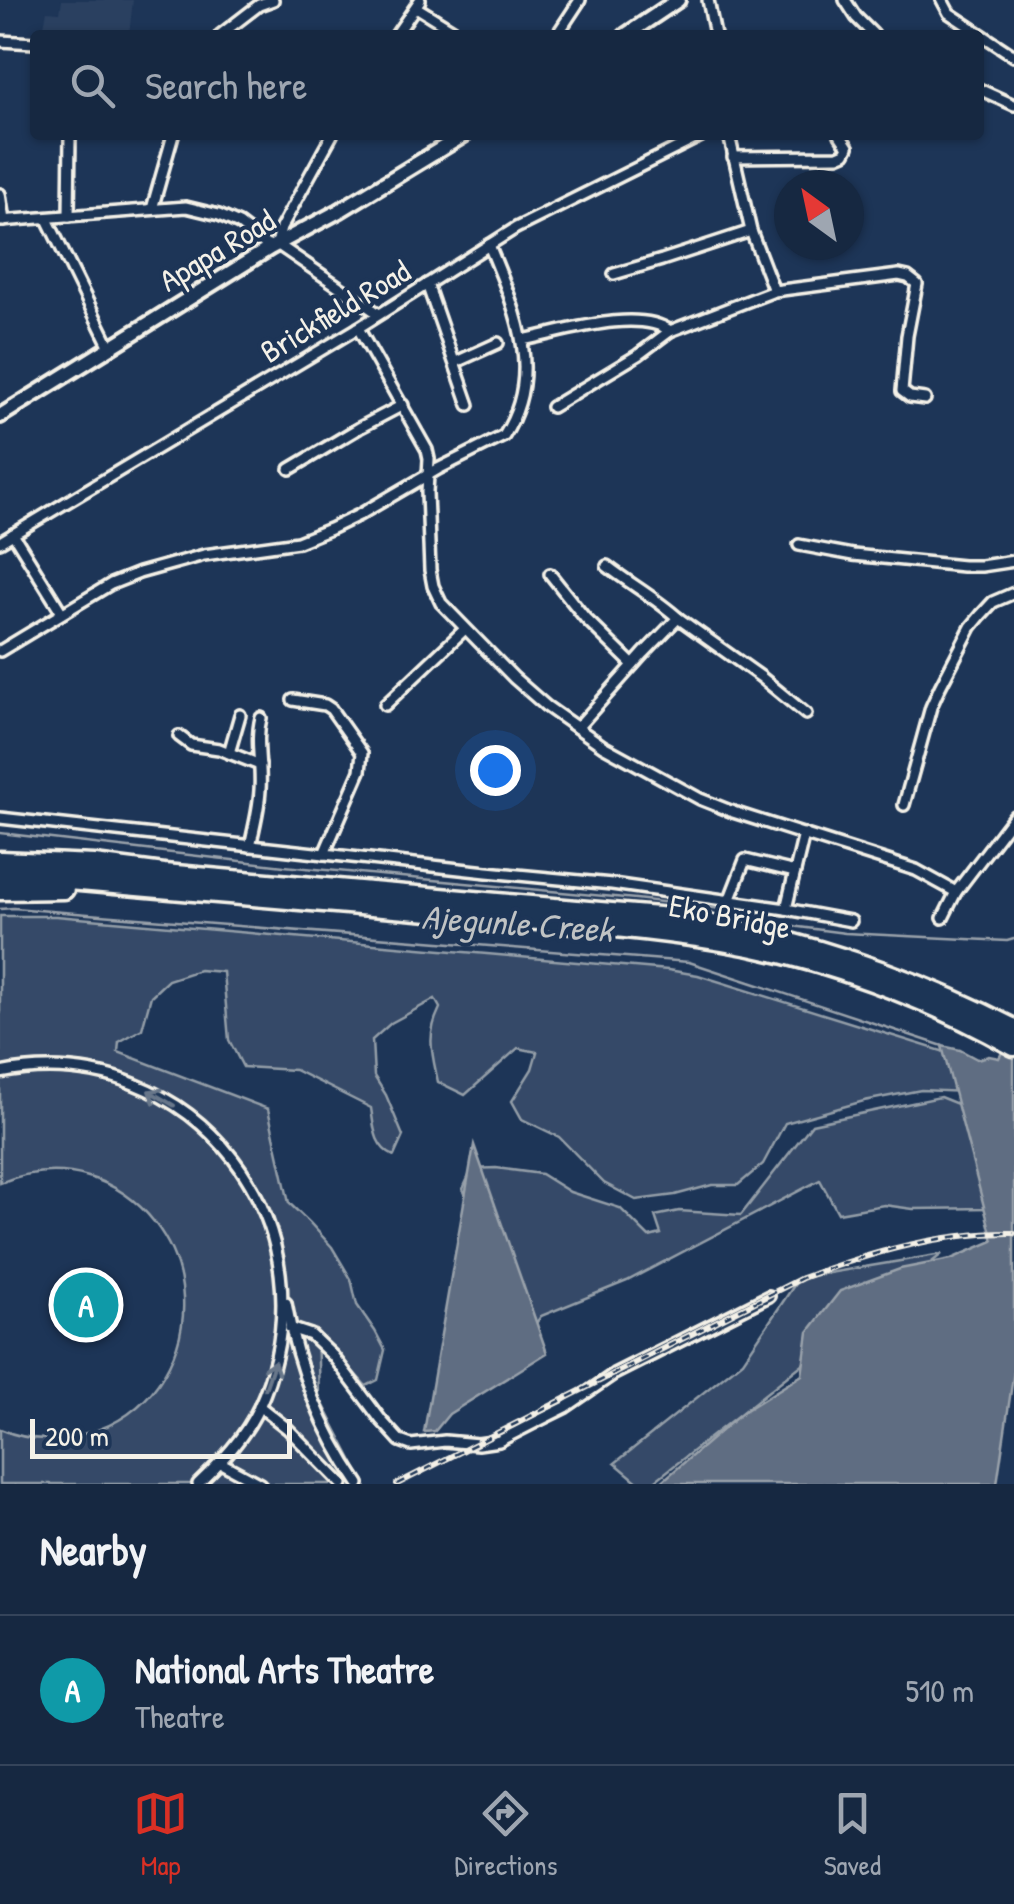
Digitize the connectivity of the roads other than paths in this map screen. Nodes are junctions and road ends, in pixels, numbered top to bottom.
1 (272, 0) edge
2 (580, 0) edge
3 (678, 0) edge
4 (708, 0) edge
5 (845, 0) edge
6 (942, 0) edge
7 (257, 2) edge
8 (418, 4) edge
9 (227, 30) edge
10 (400, 30) edge
11 (454, 30) edge
12 (560, 30) edge
13 (633, 30) edge
14 (714, 30) edge
15 (869, 30) edge
16 (975, 30) edge
17 (984, 36) edge
18 (0, 41) edge
19 (30, 44) edge
20 (1014, 56) edge
21 (984, 90) edge
22 (1014, 105) edge
23 (70, 140) edge
24 (172, 140) edge
25 (329, 140) edge
26 (456, 140) edge
27 (692, 140) edge
28 (730, 140) edge
29 (843, 140) edge
30 (733, 156) junction
31 (0, 194) edge
32 (152, 208) junction
33 (70, 216) junction
34 (48, 219) junction
35 (2, 221) edge
36 (751, 230) junction
37 (489, 245) junction
38 (273, 246) junction
39 (614, 274) dead end
40 (428, 284) junction
41 (774, 291) junction
42 (379, 314) junction
43 (358, 328) junction
44 (670, 331) junction
45 (522, 340) junction
46 (498, 343) dead end
47 (110, 347) junction
48 (456, 362) junction
49 (926, 400) dead end
50 (403, 405) junction
51 (469, 406) dead end
52 (552, 407) dead end
53 (0, 416) edge
54 (290, 469) dead end
55 (428, 476) junction
56 (13, 534) junction
57 (0, 542) edge
58 (799, 545) dead end
59 (1014, 561) edge
60 (606, 566) dead end
61 (550, 574) dead end
62 (1014, 593) edge
63 (62, 613) junction
64 (678, 618) junction
65 (465, 629) junction
66 (0, 651) edge
67 (633, 665) junction
68 (293, 700) dead end
69 (385, 704) dead end
70 (806, 714) dead end
71 (240, 715) dead end
72 (261, 718) dead end
73 (576, 728) junction
74 (180, 736) dead end
75 (229, 753) junction
76 (260, 765) junction
77 (904, 805) dead end
78 (1014, 816) edge
79 (0, 818) edge
80 (804, 834) junction
81 (250, 846) junction
82 (0, 850) edge
83 (324, 854) junction
84 (0, 861) edge
85 (94, 865) junction
86 (795, 872) junction
87 (0, 874) edge
88 (120, 886) junction
89 (0, 890) edge
90 (956, 892) junction
91 (730, 901) junction
92 (786, 909) junction
93 (943, 918) dead end
94 (851, 921) dead end
95 (1014, 1029) edge
96 (1014, 1046) edge
97 (0, 1073) edge
98 (283, 1286) junction
99 (769, 1296) dead end
100 (290, 1328) junction
101 (260, 1406) junction
102 (220, 1463) junction
103 (198, 1484) edge
104 (260, 1484) edge
105 (342, 1484) edge
106 (359, 1484) edge

1 - 7 street
2 - 12 street
3 - 13 street
4 - 14 street
5 - 15 street
6 - 16 street
7 - 9 street
8 - 10 street
8 - 11 street
17 - 20 street
18 - 19 street
21 - 22 street
23 - 33 street
24 - 32 street
25 - 38 street
26 - 38 street, Apapa Road
27 - 37 street, Brickfield Road
28 - 30 street
29 - 30 street
30 - 36 street
31 - 35 street
32 - 33 street
32 - 38 street
33 - 34 street
34 - 35 street
34 - 47 street
36 - 39 street
36 - 41 street
37 - 40 street, Brickfield Road
37 - 45 street
38 - 42 street
38 - 47 street, Apapa Road
40 - 42 street, Brickfield Road
40 - 48 street
41 - 44 street
41 - 49 street
42 - 43 street, Brickfield Road
43 - 50 street
43 - 56 street, Brickfield Road
44 - 45 street
44 - 52 street
45 - 55 street
46 - 48 street
47 - 53 street, Apapa Road
48 - 51 street
50 - 54 street
50 - 55 street
55 - 63 street
55 - 65 street
56 - 57 street, Brickfield Road
56 - 63 street
58 - 59 street
60 - 64 street
61 - 67 street
62 - 77 street
63 - 66 street
64 - 67 street
64 - 70 street
65 - 69 street
65 - 73 street
67 - 73 street
68 - 83 street
71 - 75 street
72 - 76 street
73 - 80 street
74 - 75 street
75 - 76 street
76 - 81 street
78 - 90 street
79 - 81 street
80 - 86 street
80 - 90 street
81 - 83 street
82 - 85 highway
83 - 91 street
84 - 85 highway, Eko Bridge
85 - 95 highway, Eko Bridge
86 - 91 street
86 - 92 street
87 - 88 highway, Eko Bridge
88 - 89 highway
88 - 96 highway, Eko Bridge
90 - 93 street
91 - 92 street
92 - 94 street
98 -> 97 street
98 - 100 street
101 -> 98 street
99 - 100 street
100 - 106 street
101 - 102 street
101 - 105 street
102 - 103 street
102 - 104 street

